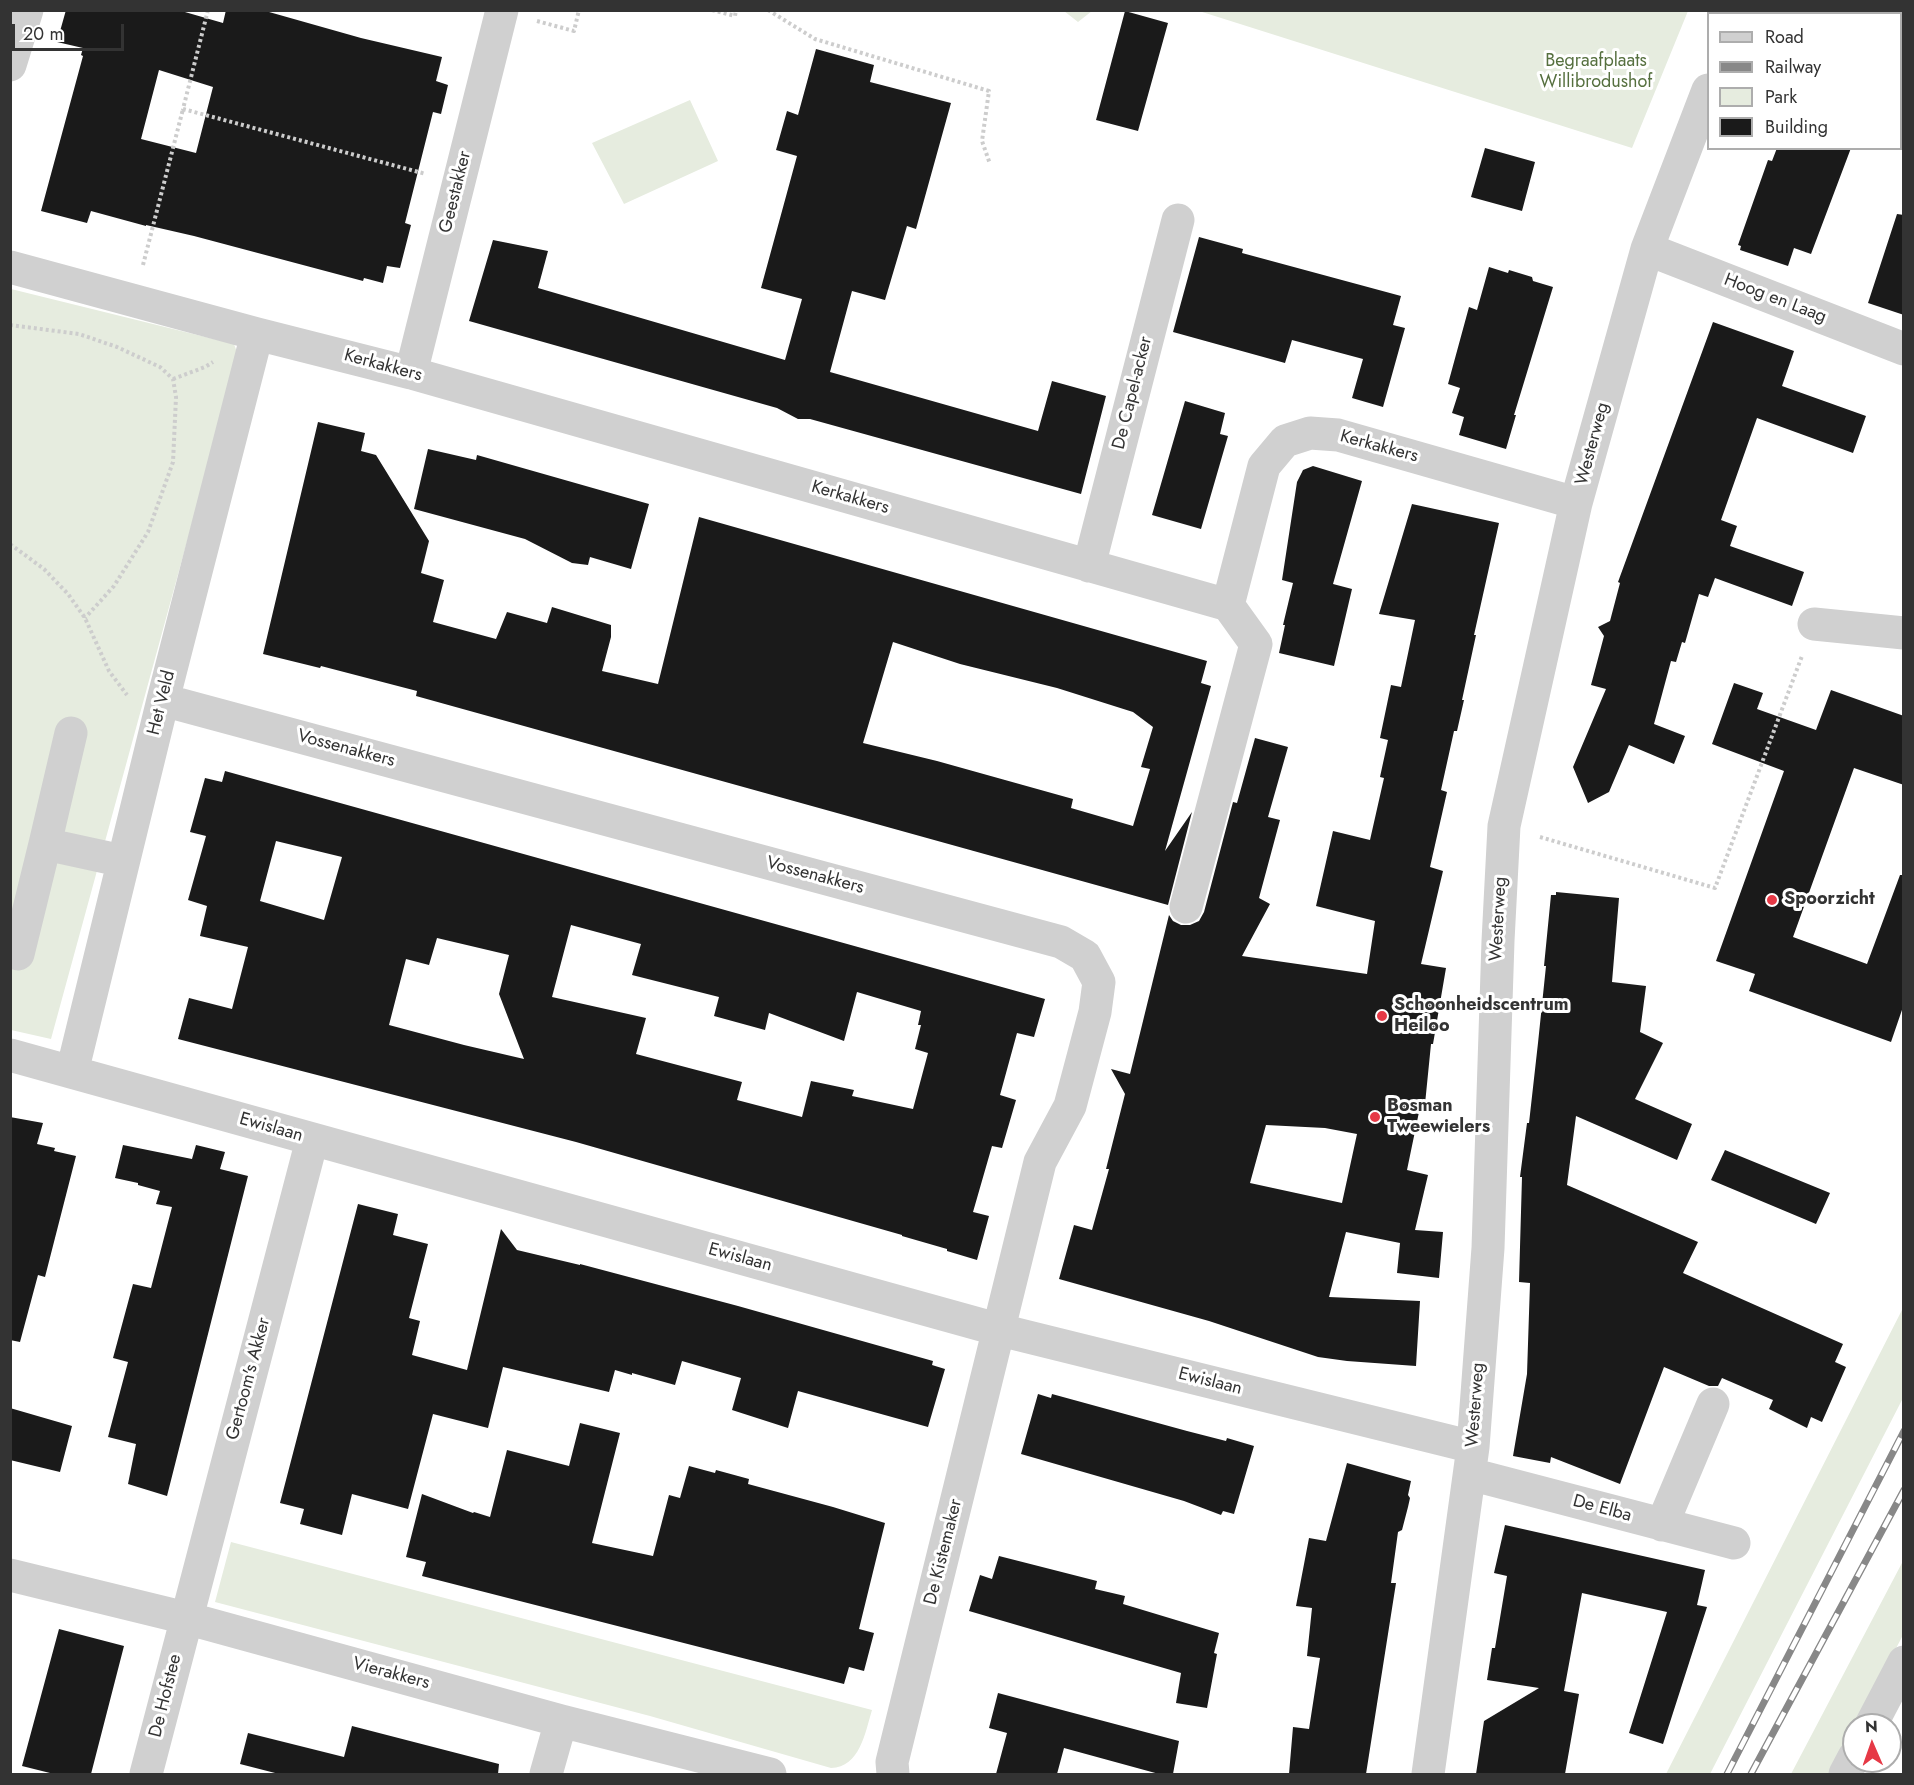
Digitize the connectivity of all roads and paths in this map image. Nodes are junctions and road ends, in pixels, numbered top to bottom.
1 (27, 10) edge
2 (208, 10) edge
3 (579, 10) edge
4 (712, 10) edge
5 (736, 10) edge
6 (768, 10) edge
7 (502, 11) edge
8 (10, 65) edge
9 (1707, 93) edge
10 (183, 109) junction
11 (990, 164) dead end
12 (459, 182) junction
13 (1178, 220) dead end
14 (1647, 249) junction
15 (10, 267) edge
16 (134, 301) junction
17 (10, 325) edge
18 (257, 334) junction
19 (1904, 349) edge
20 (411, 373) junction
21 (1576, 503) junction
22 (10, 544) edge
23 (1089, 567) junction
24 (1228, 605) junction
25 (85, 618) junction
26 (1814, 624) joint
27 (1904, 633) edge
28 (163, 700) junction
29 (71, 734) dead end
30 (154, 734) junction
31 (1504, 826) junction
32 (45, 844) junction
33 (123, 861) junction
34 (1186, 907) dead end
35 (18, 954) dead end
36 (10, 1055) edge
37 (72, 1072) junction
38 (312, 1140) junction
39 (1000, 1330) junction
40 (1713, 1404) dead end
41 (1471, 1460) junction
42 (1662, 1524) junction
43 (1734, 1543) dead end
44 (10, 1575) edge
45 (186, 1618) junction
46 (1904, 1662) edge
47 (1877, 1713) edge
48 (561, 1721) junction
49 (888, 1770) edge
50 (146, 1774) edge
51 (546, 1774) edge
52 (770, 1774) edge
53 (1428, 1774) edge

1 - 8 street
2 - 10 path
3 - 7 path
4 - 5 path
6 - 11 path
7 - 12 street, Geestakker
9 - 14 street, Westerweg
10 - 12 path
10 - 16 path
12 - 20 street, Geestakker
13 - 23 street, De Capel-acker
14 - 19 street, Hoog en Laag
14 - 21 street, Westerweg
15 - 16 street, Kerkakkers
16 - 18 street, Kerkakkers
17 - 25 path
18 - 20 street, Kerkakkers
18 - 28 street, Het Veld
20 - 23 street, Kerkakkers
21 - 24 street, Kerkakkers
21 - 31 street, Westerweg
22 - 25 path
23 - 24 street, Kerkakkers
24 - 34 street
25 - 30 path
26 - 27 street
26 - 31 path
28 - 30 street, Het Veld
28 - 39 street, Vossenakkers
29 - 32 street
30 - 33 street, Het Veld
31 - 41 street, Westerweg
32 - 33 street
32 - 35 street
33 - 37 street, Het Veld
36 - 37 street, Ewislaan
37 - 38 street, Ewislaan
38 - 39 street, Ewislaan
38 - 45 street, Gertoom's Akker
39 - 41 street, Ewislaan
39 - 49 street, De Kistemaker
40 - 42 street
41 - 42 street, De Elba
41 - 53 street, Westerweg
42 - 43 street, De Elba
44 - 45 street, Vierakkers
45 - 48 street, Vierakkers
45 - 50 street, De Hofstee
46 - 47 street
48 - 51 street
48 - 52 street, Vierakkers

